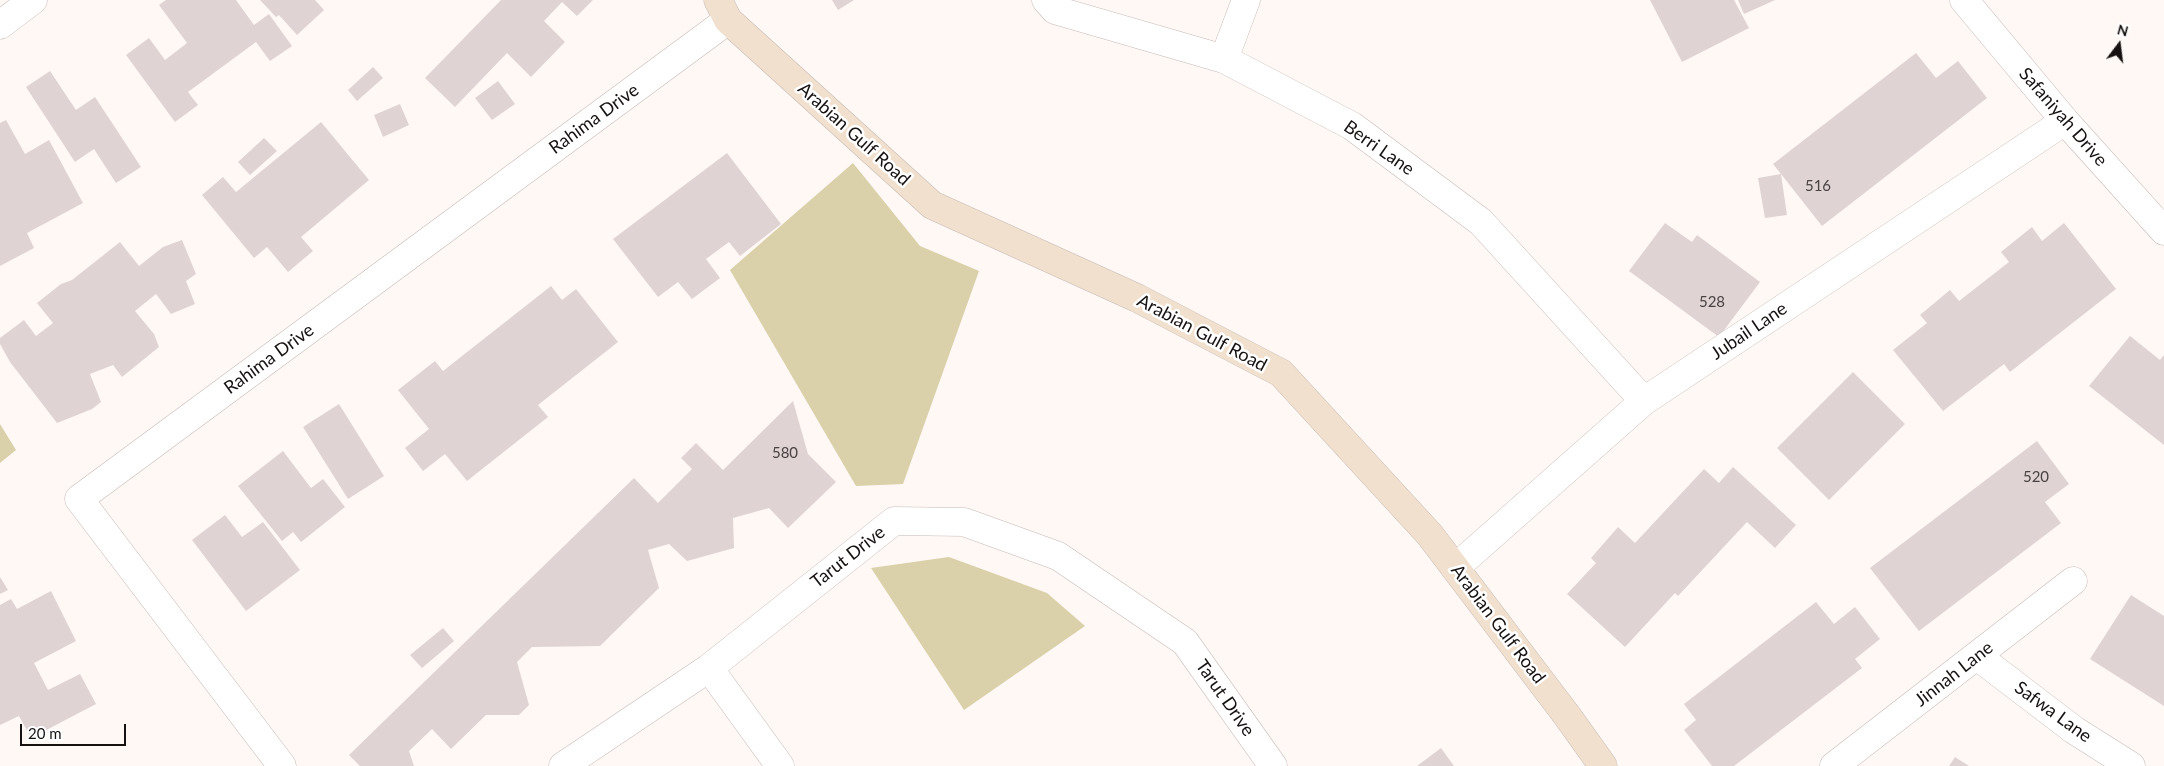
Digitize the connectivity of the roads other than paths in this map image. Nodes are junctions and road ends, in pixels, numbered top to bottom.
1 (34, 0) edge
2 (1046, 0) edge
3 (1246, 0) edge
4 (1964, 0) edge
5 (723, 10) edge
6 (0, 25) edge
7 (1224, 59) junction
8 (2066, 121) junction
9 (2164, 231) edge
10 (1644, 401) junction
11 (1455, 568) junction
12 (2073, 581) dead end
13 (1977, 656) junction
14 (709, 668) junction
15 (282, 766) edge
16 (563, 766) edge
17 (780, 766) edge
18 (1273, 766) edge
19 (1603, 766) edge
20 (1834, 766) edge
21 (2130, 766) edge

1 - 6 street
2 - 7 street, Berri Lane
3 - 7 street
4 - 8 street, Safaniyah Drive
5 - 11 main road, Arabian Gulf Road
5 - 15 street, Rahima Drive
7 - 10 street, Berri Lane
8 - 9 street, Safaniyah Drive
8 - 10 street, Jubail Lane
10 - 11 street, Jubail Lane
11 - 19 main road, Arabian Gulf Road
12 - 13 street, Jinnah Lane
13 - 20 street, Jinnah Lane
13 - 21 street, Safwa Lane
14 - 16 street, Tarut Drive
14 - 17 street
14 - 18 street, Tarut Drive

